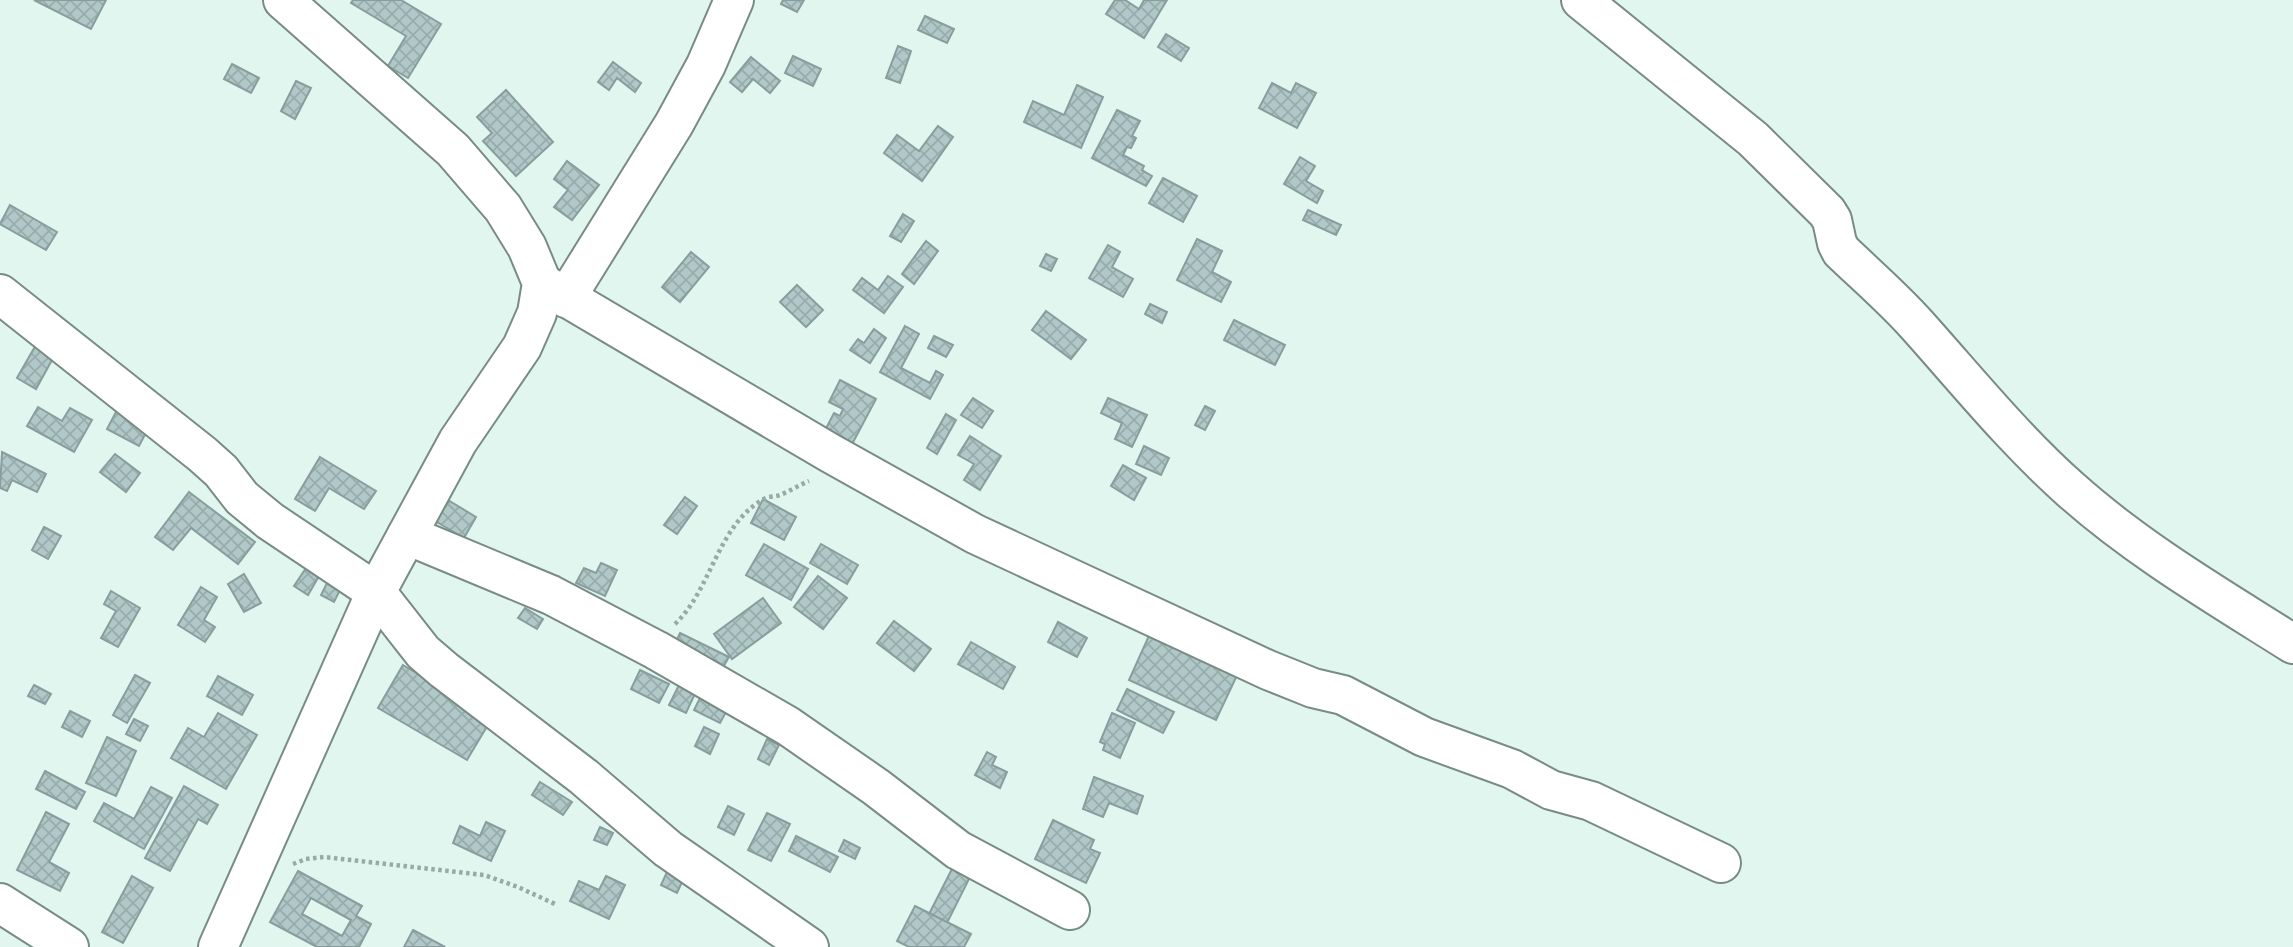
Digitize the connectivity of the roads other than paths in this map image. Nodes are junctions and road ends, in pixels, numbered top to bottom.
1 (283, 0) edge
2 (734, 0) edge
3 (1581, 0) edge
4 (554, 290) junction
5 (0, 294) edge
6 (407, 535) junction
7 (376, 592) junction
8 (2293, 644) edge
9 (1721, 863) dead end
10 (0, 903) edge
11 (1070, 909) dead end
12 (762, 934) edge
13 (69, 947) edge
14 (218, 947) edge
15 (809, 947) edge

1 - 4 street
2 - 4 street
3 - 8 street
4 - 6 street
4 - 9 street
5 - 7 street
6 - 7 street
6 - 11 street
7 - 12 street
7 - 14 street
10 - 13 street
12 - 15 street

